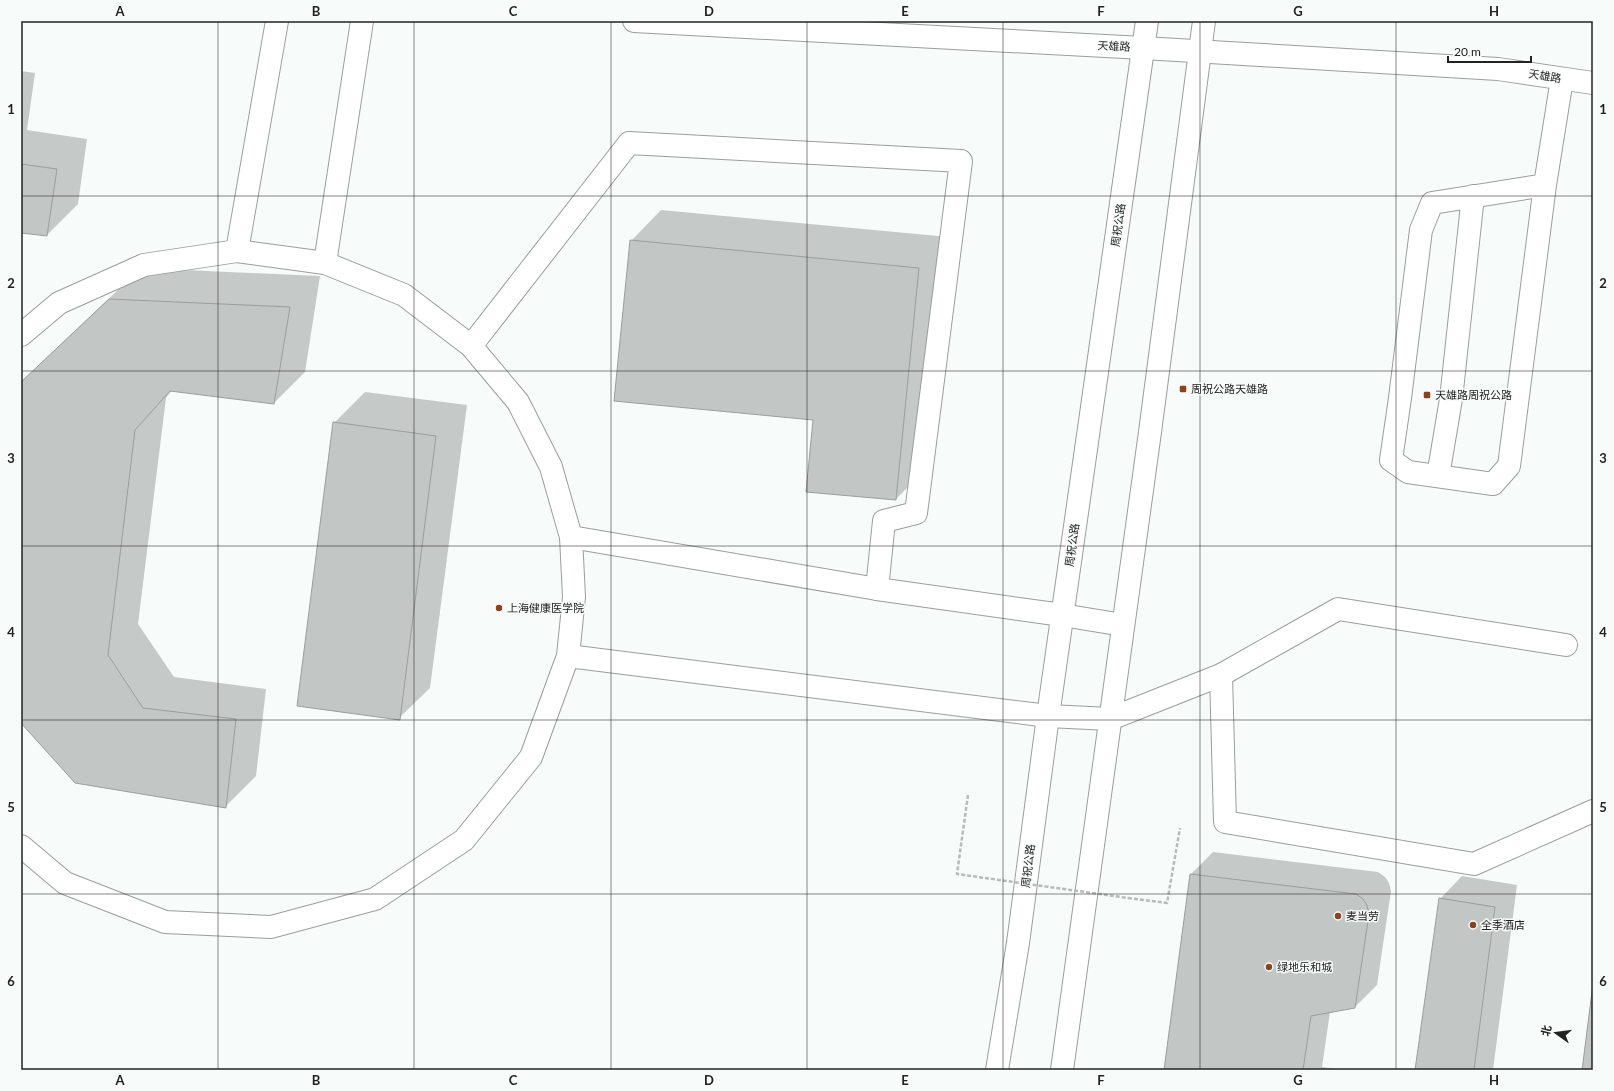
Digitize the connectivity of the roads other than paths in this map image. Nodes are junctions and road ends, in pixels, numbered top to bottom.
1 (276, 21) edge
2 (362, 21) edge
3 (634, 21) edge
4 (1147, 21) edge
5 (1204, 21) edge
6 (1144, 48) junction
7 (1199, 51) junction
8 (1562, 78) junction
9 (1593, 83) edge
10 (1545, 185) junction
11 (1473, 196) junction
12 (237, 251) junction
13 (325, 263) junction
14 (21, 335) edge
15 (471, 346) junction
16 (1438, 476) junction
17 (571, 537) junction
18 (877, 589) junction
19 (1062, 615) junction
20 (1123, 625) junction
21 (1566, 645) dead end
22 (568, 656) junction
23 (1221, 675) junction
24 (1048, 716) junction
25 (1110, 720) junction
26 (1593, 812) edge
27 (21, 846) edge
28 (997, 1070) edge
29 (1062, 1070) edge

1 - 12 street
2 - 13 street
3 - 6 street, 天雄路
4 - 6 street, 周祝公路
5 - 7 street
6 - 7 street, 天雄路
6 - 19 street, 周祝公路
7 - 8 street, 天雄路
7 - 20 street
8 - 9 street, 天雄路
8 - 10 street
10 - 11 street
10 - 16 street
11 - 16 street
11 - 16 street
12 - 13 street
12 - 14 street
13 - 15 street
15 - 17 street
15 - 18 street
17 - 18 street
17 - 22 street
18 - 19 street
19 - 20 street
19 - 24 street, 周祝公路
20 - 25 street
21 - 23 street
22 - 24 street
22 - 27 street
23 - 25 street
23 - 26 street
24 - 25 street
24 - 28 street, 周祝公路
25 - 29 street

